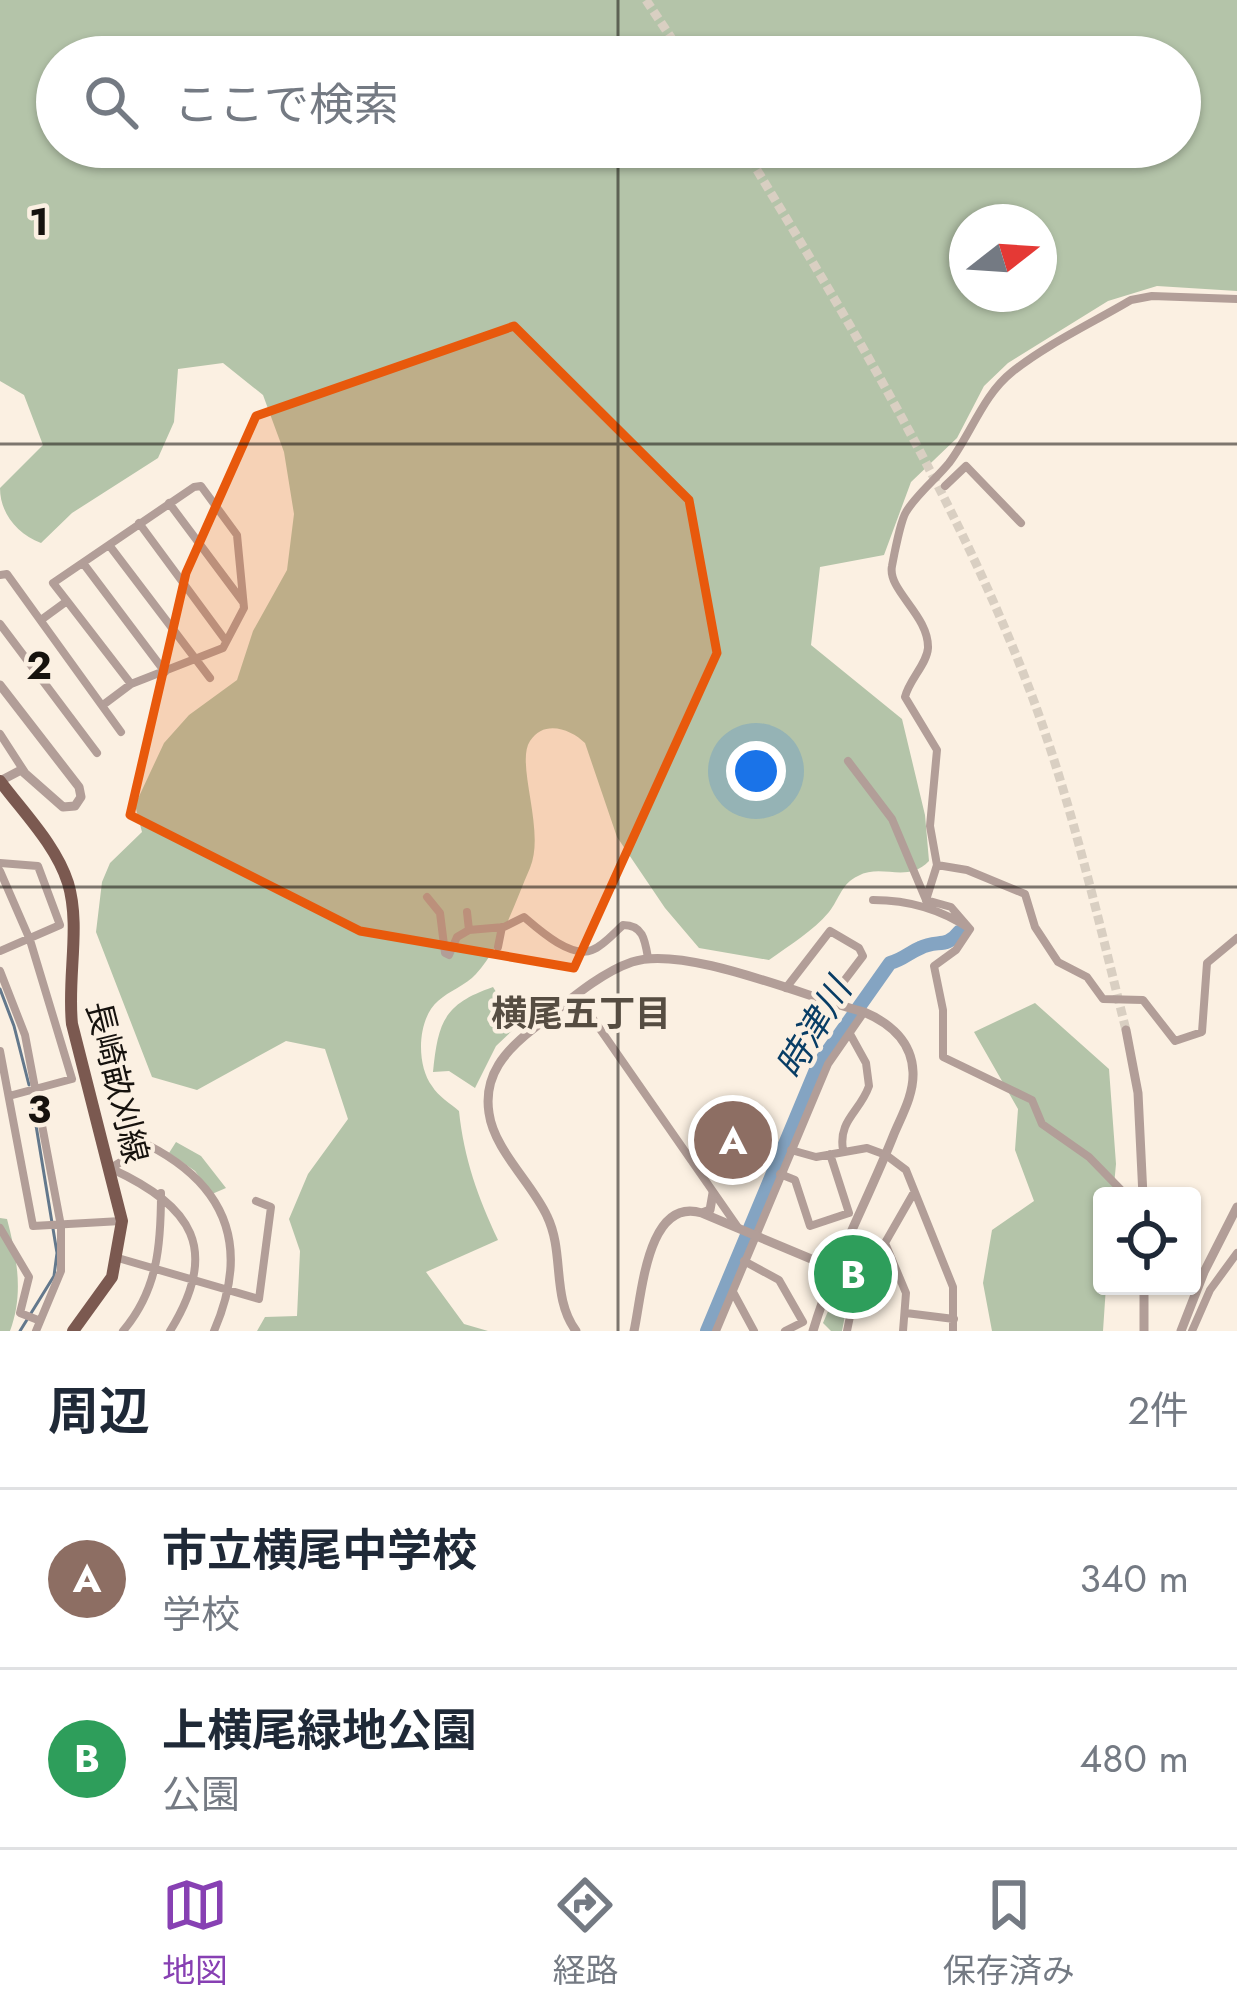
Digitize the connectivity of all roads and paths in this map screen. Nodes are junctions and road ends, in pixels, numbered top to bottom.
1 (1237, 299) edge
2 (945, 486) dead end
3 (169, 503) junction
4 (139, 524) junction
5 (1021, 524) dead end
6 (109, 545) junction
7 (83, 562) junction
8 (0, 574) edge
9 (67, 601) junction
10 (244, 603) junction
11 (41, 620) junction
12 (0, 624) edge
13 (226, 641) junction
14 (197, 660) junction
15 (165, 672) junction
16 (210, 678) dead end
17 (131, 684) junction
18 (2, 692) edge
19 (103, 705) junction
20 (122, 733) dead end
21 (0, 734) edge
22 (97, 753) dead end
23 (848, 761) dead end
24 (24, 771) junction
25 (0, 781) edge
26 (937, 866) junction
27 (0, 867) edge
28 (427, 897) dead end
29 (873, 900) dead end
30 (926, 900) junction
31 (467, 912) dead end
32 (502, 927) junction
33 (970, 929) junction
34 (469, 930) junction
35 (1237, 938) edge
36 (30, 940) junction
37 (498, 946) dead end
38 (0, 951) edge
39 (648, 958) junction
40 (0, 970) edge
41 (785, 989) junction
42 (578, 997) junction
43 (828, 1002) junction
44 (863, 1012) junction
45 (1126, 1030) tunnel mouth
46 (850, 1034) junction
47 (0, 1051) edge
48 (32, 1090) junction
49 (9, 1096) junction
50 (791, 1150) junction
51 (843, 1150) junction
52 (830, 1154) junction
53 (886, 1155) junction
54 (111, 1168) junction
55 (780, 1174) junction
56 (1118, 1187) edge
57 (1143, 1187) edge
58 (161, 1193) junction
59 (713, 1193) junction
60 (914, 1193) junction
61 (256, 1201) dead end
62 (1237, 1207) edge
63 (702, 1214) junction
64 (122, 1221) junction
65 (57, 1226) junction
66 (0, 1228) edge
67 (738, 1228) junction
68 (1223, 1231) junction
69 (756, 1235) junction
70 (1237, 1239) edge
71 (884, 1242) junction
72 (1237, 1253) edge
73 (118, 1258) junction
74 (744, 1262) junction
75 (156, 1268) junction
76 (835, 1269) junction
77 (193, 1279) junction
78 (226, 1289) junction
79 (732, 1291) junction
80 (1144, 1295) edge
81 (906, 1313) junction
82 (954, 1319) junction
83 (33, 1321) edge
84 (82, 1328) edge
85 (124, 1331) edge
86 (170, 1331) edge
87 (214, 1331) edge
88 (576, 1331) edge
89 (634, 1331) edge
90 (716, 1331) edge
91 (754, 1331) edge
92 (785, 1331) edge
93 (813, 1331) edge
94 (847, 1331) edge
95 (904, 1331) edge
96 (953, 1331) edge
97 (1144, 1331) edge
98 (1181, 1331) edge
99 (1192, 1331) edge

1 - 26 street
2 - 5 street
3 - 4 street
3 - 10 street
3 - 10 street
4 - 6 street
4 - 13 street
6 - 7 street
6 - 14 street
7 - 9 street
7 - 15 street
8 - 11 street
9 - 11 street
9 - 17 street
10 - 13 street
11 - 19 street
12 - 22 street
13 - 14 street
14 - 15 street
14 - 16 street
15 - 17 street
17 - 19 street
18 - 24 street
19 - 20 street
21 - 24 street
23 - 30 street
24 - 25 street
25 - 54 main road, 長崎畝刈線
26 - 30 street
26 - 35 street
27 - 36 street
27 - 36 street
28 - 34 street
29 - 33 street
30 - 33 street
31 - 34 street
32 - 34 street
32 - 37 street
32 - 39 street
33 - 56 street
36 - 38 street
36 - 48 street
39 - 41 street
39 - 42 street
40 - 48 street
41 - 43 street
41 - 43 street
42 - 59 street
42 - 88 street
43 - 44 street
44 - 46 street
44 - 53 street
45 - 57 street
46 - 50 street
46 - 51 street
47 - 49 street
48 - 49 street
48 - 65 street
49 - 65 street
50 - 52 street
50 - 55 street
51 - 52 street
51 - 53 street
52 - 55 street
53 - 60 street
53 - 76 street
54 - 58 street
54 - 64 main road, 長崎畝刈線
54 - 78 street
55 - 69 street
58 - 75 street
58 - 77 street
59 - 63 street
59 - 67 street
60 - 71 street
60 - 82 street
61 - 78 street
62 - 68 street
63 - 67 street
63 - 89 street
64 - 65 street
64 - 73 main road, 長崎畝刈線
65 - 83 street
66 - 83 street
67 - 69 street
68 - 70 street
68 - 98 street
69 - 74 street
69 - 76 street
71 - 81 street
71 - 94 street
72 - 99 street
73 - 75 street
73 - 84 main road, 長崎畝刈線
74 - 79 street
74 - 92 street
75 - 77 street
75 - 85 street
76 - 93 street
77 - 78 street
77 - 86 street
78 - 87 street
79 - 90 street
79 - 91 street
80 - 97 street
81 - 82 street
81 - 95 street
82 - 96 street

